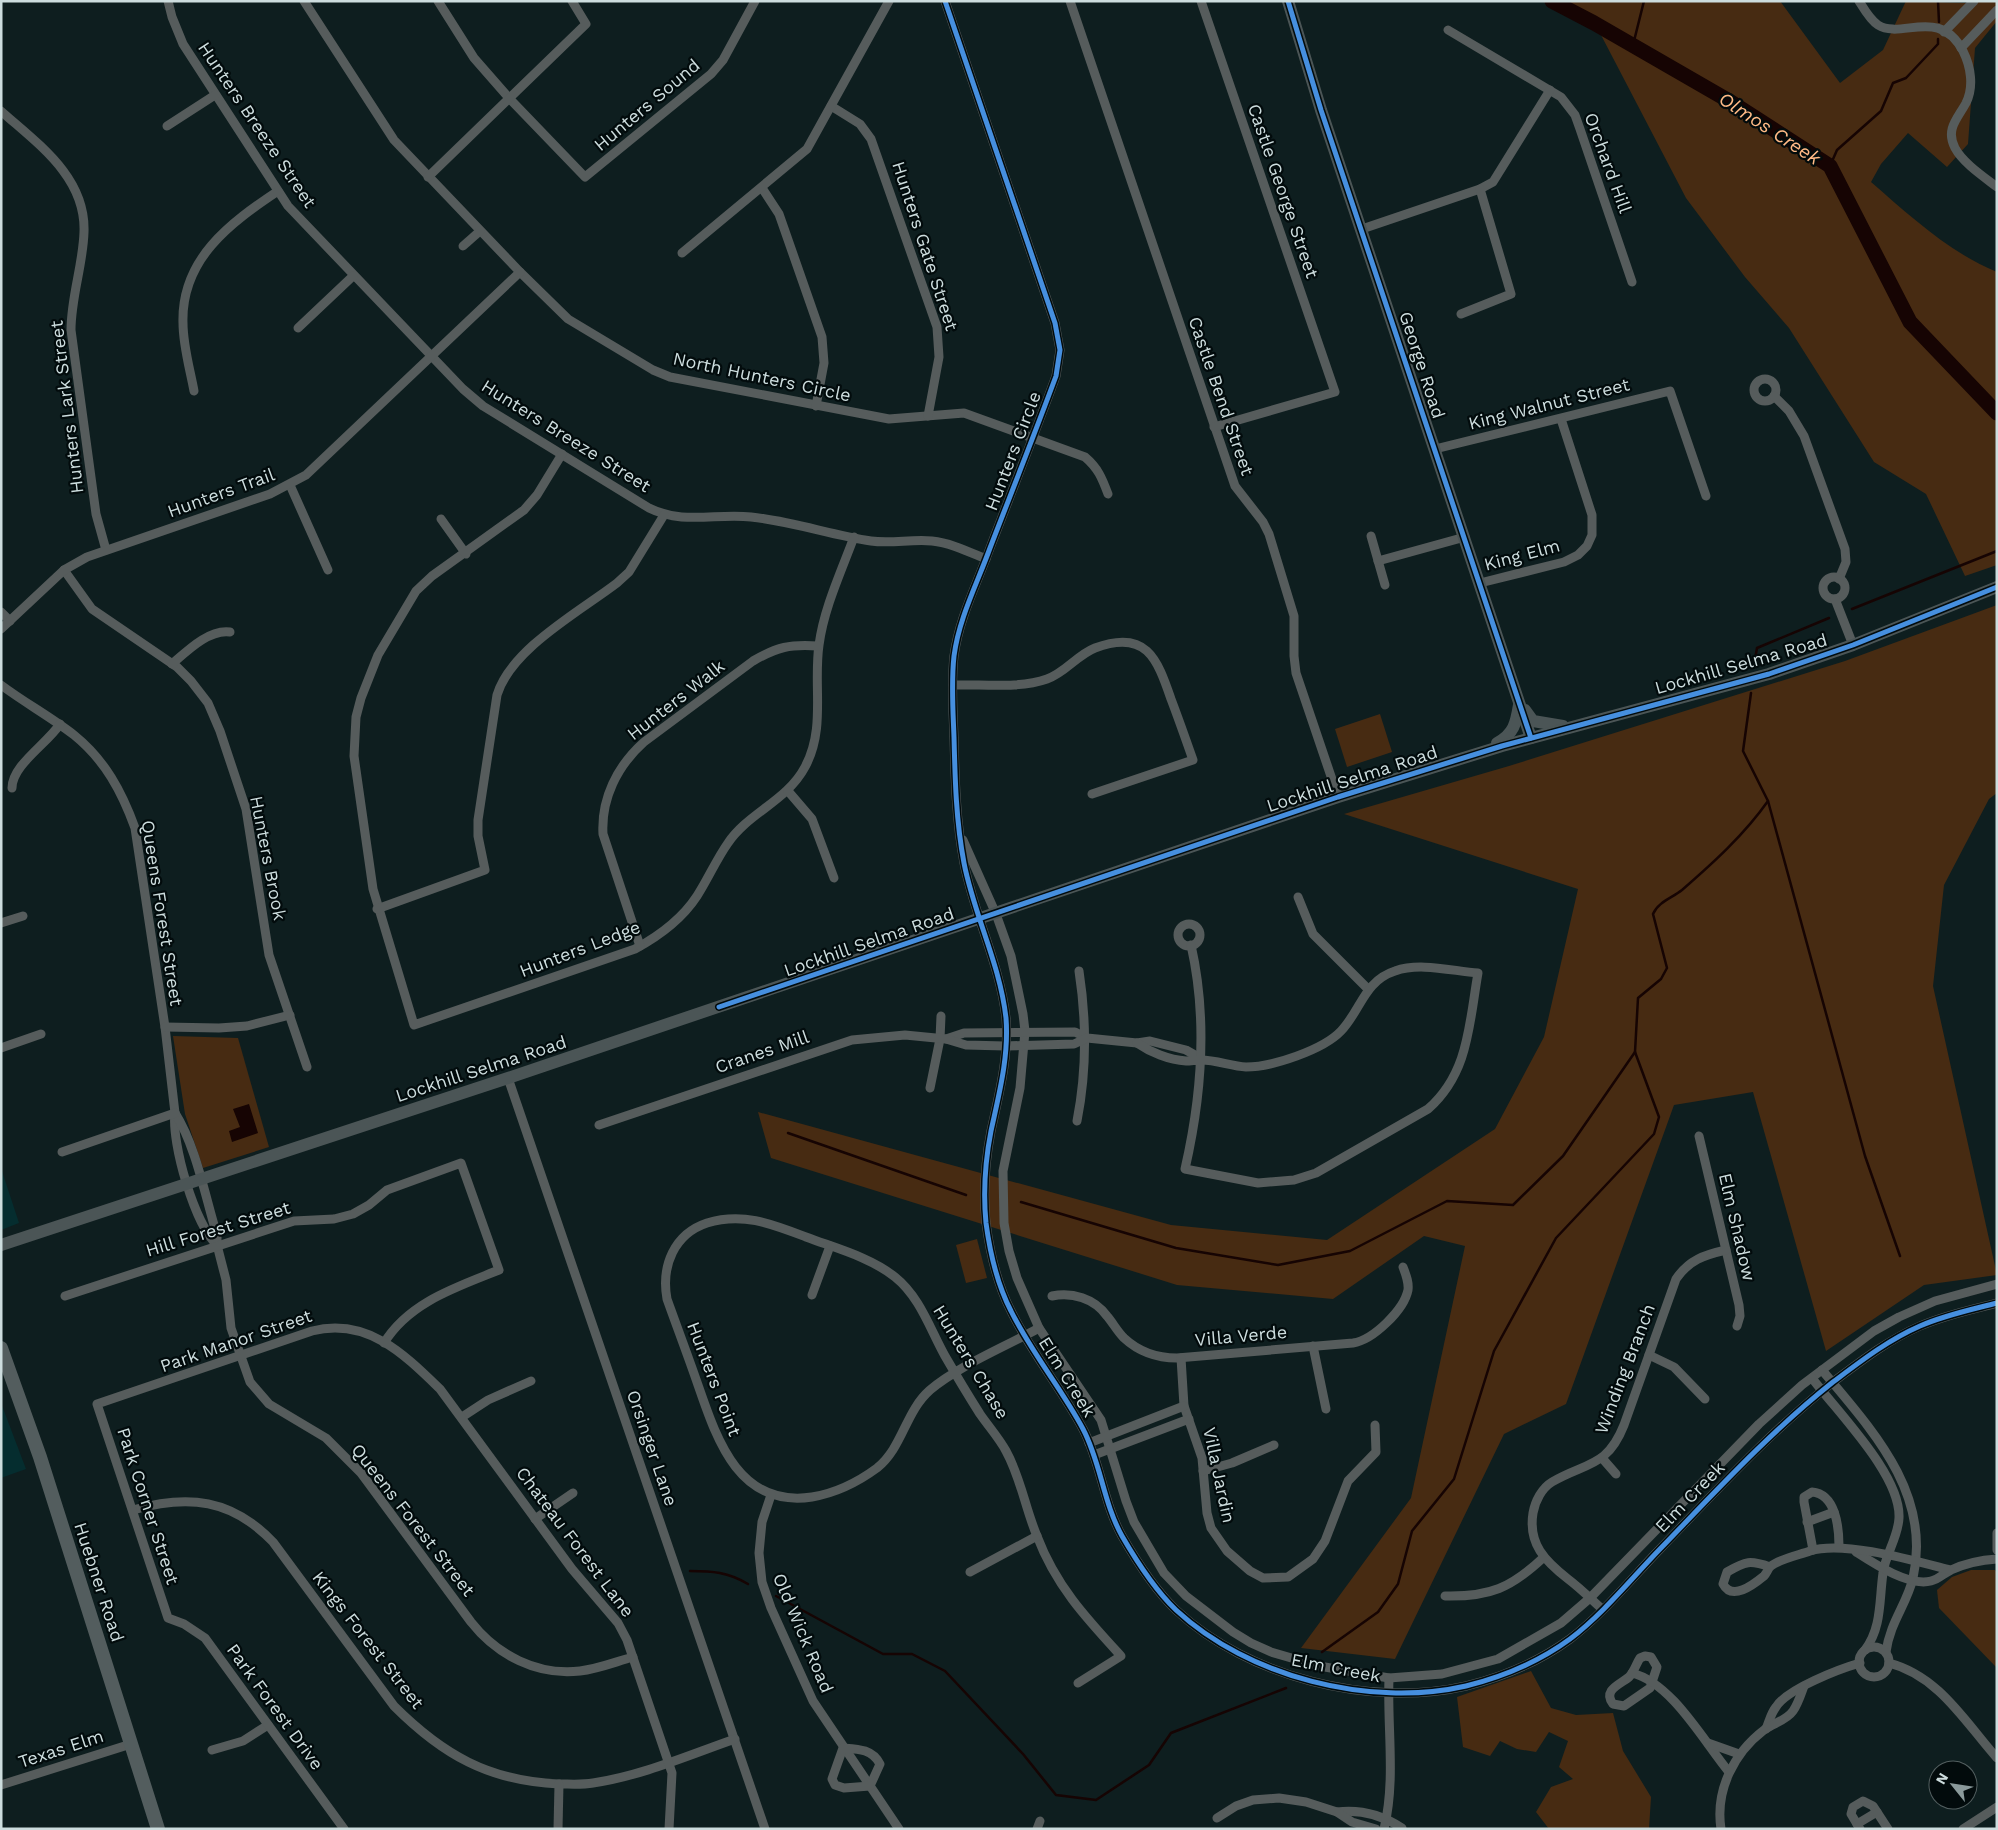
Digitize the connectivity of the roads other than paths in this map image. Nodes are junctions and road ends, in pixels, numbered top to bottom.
1 (168, 1) edge
2 (304, 1) edge
3 (438, 1) edge
4 (572, 1) edge
5 (755, 1) edge
6 (889, 1) edge
7 (945, 1) edge
8 (1070, 1) edge
9 (1201, 1) edge
10 (1288, 1) edge
11 (1859, 1) edge
12 (1974, 1) edge
13 (1997, 10) edge
14 (1448, 30) dead end
15 (1944, 32) junction
16 (1961, 48) junction
17 (1550, 90) junction
18 (215, 95) junction
19 (509, 98) junction
20 (831, 106) junction
21 (1, 111) edge
22 (167, 126) dead end
23 (428, 177) junction
24 (1997, 187) edge
25 (762, 188) junction
26 (1480, 189) junction
27 (278, 191) junction
28 (1362, 229) junction
29 (480, 230) junction
30 (463, 246) dead end
31 (682, 252) dead end
32 (520, 272) junction
33 (353, 276) junction
34 (1632, 282) dead end
35 (1461, 314) dead end
36 (298, 328) dead end
37 (432, 357) junction
38 (194, 391) dead end
39 (1774, 396) dead end
40 (816, 406) junction
41 (928, 416) junction
42 (1560, 419) junction
43 (1214, 427) junction
44 (1033, 437) junction
45 (1436, 449) junction
46 (562, 454) junction
47 (290, 485) junction
48 (1108, 494) dead end
49 (1706, 496) dead end
50 (664, 514) junction
51 (441, 519) dead end
52 (1371, 536) dead end
53 (854, 537) junction
54 (1465, 537) junction
55 (106, 550) junction
56 (466, 554) junction
57 (986, 559) junction
58 (1378, 561) junction
59 (64, 570) junction
60 (328, 570) dead end
61 (1839, 579) junction
62 (1480, 583) junction
63 (1385, 585) dead end
64 (1997, 587) edge
65 (1835, 599) junction
66 (1, 612) edge
67 (10, 621) junction
68 (1, 629) edge
69 (230, 632) dead end
70 (1853, 645) junction
71 (818, 646) junction
72 (172, 664) junction
73 (1, 685) edge
74 (953, 685) junction
75 (1520, 702) junction
76 (60, 724) junction
77 (1573, 726) junction
78 (1531, 738) junction
79 (1479, 753) junction
80 (12, 788) dead end
81 (788, 791) junction
82 (1092, 794) dead end
83 (1338, 797) junction
84 (961, 835) junction
85 (834, 878) dead end
86 (1298, 896) dead end
87 (377, 909) junction
88 (996, 914) junction
89 (23, 916) dead end
90 (980, 919) junction
91 (1, 923) edge
92 (1191, 945) dead end
93 (640, 946) junction
94 (1080, 971) dead end
95 (1368, 989) junction
96 (290, 1015) junction
97 (941, 1016) dead end
98 (164, 1027) junction
99 (1006, 1031) junction
100 (1025, 1031) junction
101 (41, 1034) dead end
102 (1087, 1038) junction
103 (943, 1039) junction
104 (1024, 1044) junction
105 (1006, 1046) junction
106 (1, 1048) edge
107 (1202, 1060) junction
108 (307, 1067) dead end
109 (508, 1078) junction
110 (930, 1088) dead end
111 (175, 1112) junction
112 (1077, 1122) dead end
113 (599, 1125) dead end
114 (1699, 1136) dead end
115 (62, 1152) dead end
116 (201, 1180) junction
117 (188, 1185) junction
118 (1, 1245) edge
119 (217, 1245) junction
120 (830, 1246) junction
121 (1726, 1250) junction
122 (672, 1251) joint
123 (1403, 1267) dead end
124 (1997, 1284) edge
125 (812, 1295) dead end
126 (65, 1296) dead end
127 (1052, 1296) dead end
128 (1997, 1303) edge
129 (1737, 1326) dead end
130 (1039, 1328) junction
131 (1025, 1336) junction
132 (384, 1343) junction
133 (1313, 1346) junction
134 (1, 1348) edge
135 (1649, 1355) junction
136 (240, 1356) junction
137 (1182, 1358) junction
138 (1822, 1370) junction
139 (956, 1373) junction
140 (1812, 1378) junction
141 (531, 1381) dead end
142 (1833, 1383) junction
143 (1822, 1391) junction
144 (1705, 1399) dead end
145 (97, 1404) joint
146 (1184, 1406) junction
147 (1326, 1409) dead end
148 (462, 1417) junction
149 (1189, 1419) junction
150 (1375, 1425) dead end
151 (1107, 1436) junction
152 (1089, 1443) junction
153 (1274, 1445) dead end
154 (1110, 1448) junction
155 (1094, 1455) junction
156 (1602, 1458) junction
157 (1203, 1471) junction
158 (1616, 1474) dead end
159 (573, 1493) dead end
160 (771, 1495) junction
161 (133, 1510) junction
162 (1834, 1512) junction
163 (535, 1519) junction
164 (1807, 1522) junction
165 (1997, 1533) edge
166 (1036, 1536) junction
167 (1839, 1546) junction
168 (1813, 1550) junction
169 (1854, 1550) junction
170 (1997, 1550) edge
171 (1889, 1554) junction
172 (1544, 1557) junction
173 (1997, 1558) edge
174 (1916, 1563) junction
175 (1770, 1566) junction
176 (1884, 1569) junction
177 (1950, 1570) junction
178 (970, 1572) dead end
179 (1912, 1580) junction
180 (1445, 1596) dead end
181 (1590, 1598) junction
182 (1602, 1609) junction
183 (168, 1618) joint
184 (1865, 1650) junction
185 (1886, 1652) junction
186 (633, 1657) junction
187 (1860, 1663) junction
188 (1889, 1663) junction
189 (1632, 1674) junction
190 (1389, 1678) junction
191 (1078, 1682) dead end
192 (1653, 1682) junction
193 (1804, 1686) junction
194 (1388, 1692) junction
195 (268, 1725) junction
196 (1766, 1729) junction
197 (735, 1739) junction
198 (1708, 1743) junction
199 (131, 1744) junction
200 (843, 1748) junction
201 (212, 1750) dead end
202 (1739, 1754) junction
203 (1997, 1758) edge
204 (668, 1762) junction
205 (1730, 1772) junction
206 (559, 1784) junction
207 (1, 1785) edge
208 (870, 1786) junction
209 (1997, 1807) edge
210 (1337, 1812) junction
211 (1877, 1812) junction
212 (1217, 1818) dead end
213 (1387, 1818) junction
214 (342, 1826) edge
215 (1858, 1826) edge
216 (158, 1829) edge
217 (332, 1829) edge
218 (558, 1829) edge
219 (669, 1829) edge
220 (765, 1829) edge
221 (899, 1829) edge
222 (1376, 1829) edge
223 (1384, 1829) edge
224 (1400, 1829) edge
225 (1720, 1829) edge
226 (1888, 1829) edge
227 (1963, 1829) edge

1 - 18 street, Hunters Breeze Street
2 - 23 street, North Hunters Circle
3 - 19 street
4 - 19 street
5 - 19 street, Hunters Sound
6 - 20 street
7 - 44 street, Hunters Circle
8 - 43 street, Castle Bend Street
9 - 43 street, Castle George Street
10 - 28 main road, George Road
11 - 15 street
12 - 15 street
13 - 16 street
14 - 17 street, Orchard Hill
15 - 16 street
16 - 24 street
17 - 26 street
17 - 34 street, Orchard Hill
18 - 22 street
18 - 27 street, Hunters Breeze Street
19 - 23 street
20 - 25 street
20 - 41 street, Hunters Gate Street
21 - 55 street, Hunters Lark Street
23 - 29 street, North Hunters Circle
25 - 31 street
25 - 40 street
26 - 28 street
26 - 35 street
27 - 33 street, Hunters Breeze Street
27 - 38 street
28 - 45 main road, George Road
29 - 30 street
29 - 32 street, North Hunters Circle
32 - 37 street, Hunters Trail
32 - 40 street, North Hunters Circle
33 - 36 street
33 - 37 street, Hunters Breeze Street
37 - 46 street, Hunters Breeze Street
37 - 47 street, Hunters Trail
39 - 61 street
40 - 41 street, North Hunters Circle
41 - 44 street, North Hunters Circle
42 - 45 street, King Walnut Street
42 - 49 street, King Walnut Street
42 - 62 street, King Elm
43 - 83 street, Castle Bend Street
44 - 48 street, North Hunters Circle
44 - 57 street, Hunters Circle
45 - 54 main road, George Road
46 - 50 street, Hunters Breeze Street
46 - 56 street
47 - 55 street, Hunters Trail
47 - 60 street
50 - 53 street, Hunters Breeze Street
50 - 87 street
51 - 56 street
52 - 58 street
53 - 57 street, Hunters Breeze Street
53 - 71 street, Hunters Ledge
54 - 58 street
54 - 62 main road, George Road
55 - 59 street, Hunters Trail
56 - 87 street
57 - 74 street, Hunters Circle
58 - 63 street
59 - 67 street, Hunters Trail
59 - 72 street, Hunters Brook
61 - 65 street
61 - 65 street
62 - 75 main road, George Road
64 - 70 main road, Lockhill Selma Road
65 - 70 street
66 - 67 street
67 - 68 street, Hunters Trail
69 - 72 street
70 - 77 main road, Lockhill Selma Road
71 - 81 street, Hunters Ledge
71 - 93 street, Hunters Walk
72 - 96 street, Hunters Brook
73 - 76 street, Queens Forest Street
74 - 82 street
74 - 84 street, Hunters Circle
75 - 77 main road
75 - 78 main road, George Road
75 - 79 main road
76 - 80 street
76 - 98 street, Queens Forest Street
77 - 78 main road, Lockhill Selma Road
78 - 79 main road, Lockhill Selma Road
79 - 83 main road, Lockhill Selma Road
81 - 85 street
81 - 93 street, Hunters Ledge
83 - 88 main road, Lockhill Selma Road
84 - 88 street, Hunters Circle
84 - 90 street, Hunters Circle
86 - 95 street
87 - 93 street, Hunters Ledge
88 - 90 main road, Lockhill Selma Road
88 - 100 street, Elm Creek
89 - 91 street
90 - 99 street, Elm Creek
90 - 109 main road, Lockhill Selma Road
92 - 107 street
94 - 102 street
95 - 107 street
95 - 107 street
96 - 98 street
96 - 108 street, Hunters Brook
97 - 103 street
98 - 111 street, Queens Forest Street
99 - 100 street, Cranes Mill
99 - 103 street, Cranes Mill
99 - 105 street, Elm Creek
100 - 102 street, Cranes Mill
100 - 104 street, Elm Creek
101 - 106 street
102 - 104 street, Cranes Mill
102 - 107 street
102 - 112 street
103 - 105 street, Cranes Mill
103 - 110 street
103 - 113 street, Cranes Mill
104 - 105 street, Cranes Mill
104 - 130 street, Elm Creek
105 - 131 street, Elm Creek
109 - 116 main road, Lockhill Selma Road
109 - 197 street, Orsinger Lane
111 - 115 street
111 - 116 street, Queens Forest Street
111 - 117 street, Queens Forest Street
114 - 121 street, Elm Shadow
116 - 117 main road, Lockhill Selma Road
116 - 119 street, Queens Forest Street
117 - 118 main road, Lockhill Selma Road
117 - 119 street, Queens Forest Street
119 - 126 street, Hill Forest Street
119 - 132 street, Hill Forest Street
119 - 136 street, Queens Forest Street
120 - 122 street, Hunters Chase
120 - 125 street
120 - 139 street, Hunters Chase
121 - 129 street, Elm Shadow
121 - 135 street, Winding Branch
122 - 160 street, Hunters Point
123 - 133 street, Villa Verde
124 - 138 street, Elm Creek
127 - 137 street, Villa Verde
128 - 142 street, Elm Creek
130 - 131 street, Hunters Point
130 - 151 street, Elm Creek
131 - 139 street, Hunters Point
131 - 152 street, Elm Creek
132 - 136 street, Park Manor Street
132 - 148 street, Chateau Forest Lane
133 - 137 street, Villa Verde
133 - 147 street
134 - 199 main road, Huebner Road
135 - 144 street
135 - 156 street, Winding Branch
136 - 145 street, Park Manor Street
136 - 186 street, Queens Forest Street
137 - 146 street, Villa Jardin
138 - 140 street, Elm Creek
138 - 142 street
139 - 160 street, Hunters Point
139 - 166 street, Hunters Chase
140 - 143 street
140 - 181 street, Elm Creek
141 - 148 street
142 - 143 street, Elm Creek
142 - 174 street
143 - 171 street
143 - 182 street, Elm Creek
145 - 161 street, Park Corner Street
146 - 149 street, Villa Jardin
146 - 151 street
148 - 163 street, Chateau Forest Lane
149 - 154 street
149 - 157 street, Villa Jardin
150 - 157 street, Villa Jardin
151 - 152 street
151 - 154 street, Elm Creek
152 - 155 street, Elm Creek
153 - 157 street
154 - 155 street
154 - 190 street, Elm Creek
155 - 194 street, Elm Creek
156 - 158 street
156 - 172 street, Winding Branch
159 - 163 street
160 - 200 street, Old Wick Road
161 - 183 street, Park Corner Street
161 - 206 street, Kings Forest Street
162 - 164 street
162 - 164 street
162 - 167 street
163 - 186 street, Chateau Forest Lane
164 - 168 street
165 - 170 street
166 - 178 street
166 - 191 street, Hunters Chase
167 - 168 street
167 - 169 street
168 - 175 street
169 - 171 street
169 - 176 street
171 - 174 street
171 - 176 street
172 - 180 street
172 - 181 street, Winding Branch
173 - 177 street
174 - 177 street
174 - 179 street
175 - 175 street
176 - 179 street
176 - 184 street
177 - 179 street
179 - 185 street
181 - 182 street, Winding Branch
181 - 190 street, Elm Creek
182 - 194 street, Elm Creek
183 - 195 street, Park Forest Drive
184 - 185 street
184 - 187 street
185 - 188 street
186 - 204 street, Chateau Forest Lane
187 - 188 street
187 - 193 street
188 - 203 street
189 - 192 street
189 - 192 street
189 - 192 street
190 - 194 street
192 - 198 street
193 - 196 street
193 - 196 street
194 - 213 street
195 - 201 street
195 - 214 street, Park Forest Drive
196 - 202 street
197 - 204 street, Kings Forest Street
197 - 220 street, Orsinger Lane
198 - 202 street
198 - 205 street
199 - 207 street, Texas Elm
199 - 216 main road, Huebner Road
200 - 208 street, Old Wick Road
200 - 208 street
200 - 208 street
202 - 205 street
204 - 206 street, Kings Forest Street
204 - 219 street, Chateau Forest Lane
205 - 225 street
206 - 218 street
208 - 221 street, Old Wick Road
209 - 227 street
210 - 212 street
210 - 213 street
210 - 222 street
211 - 215 street
211 - 215 street
211 - 226 street
213 - 223 street
213 - 224 street
214 - 217 street

